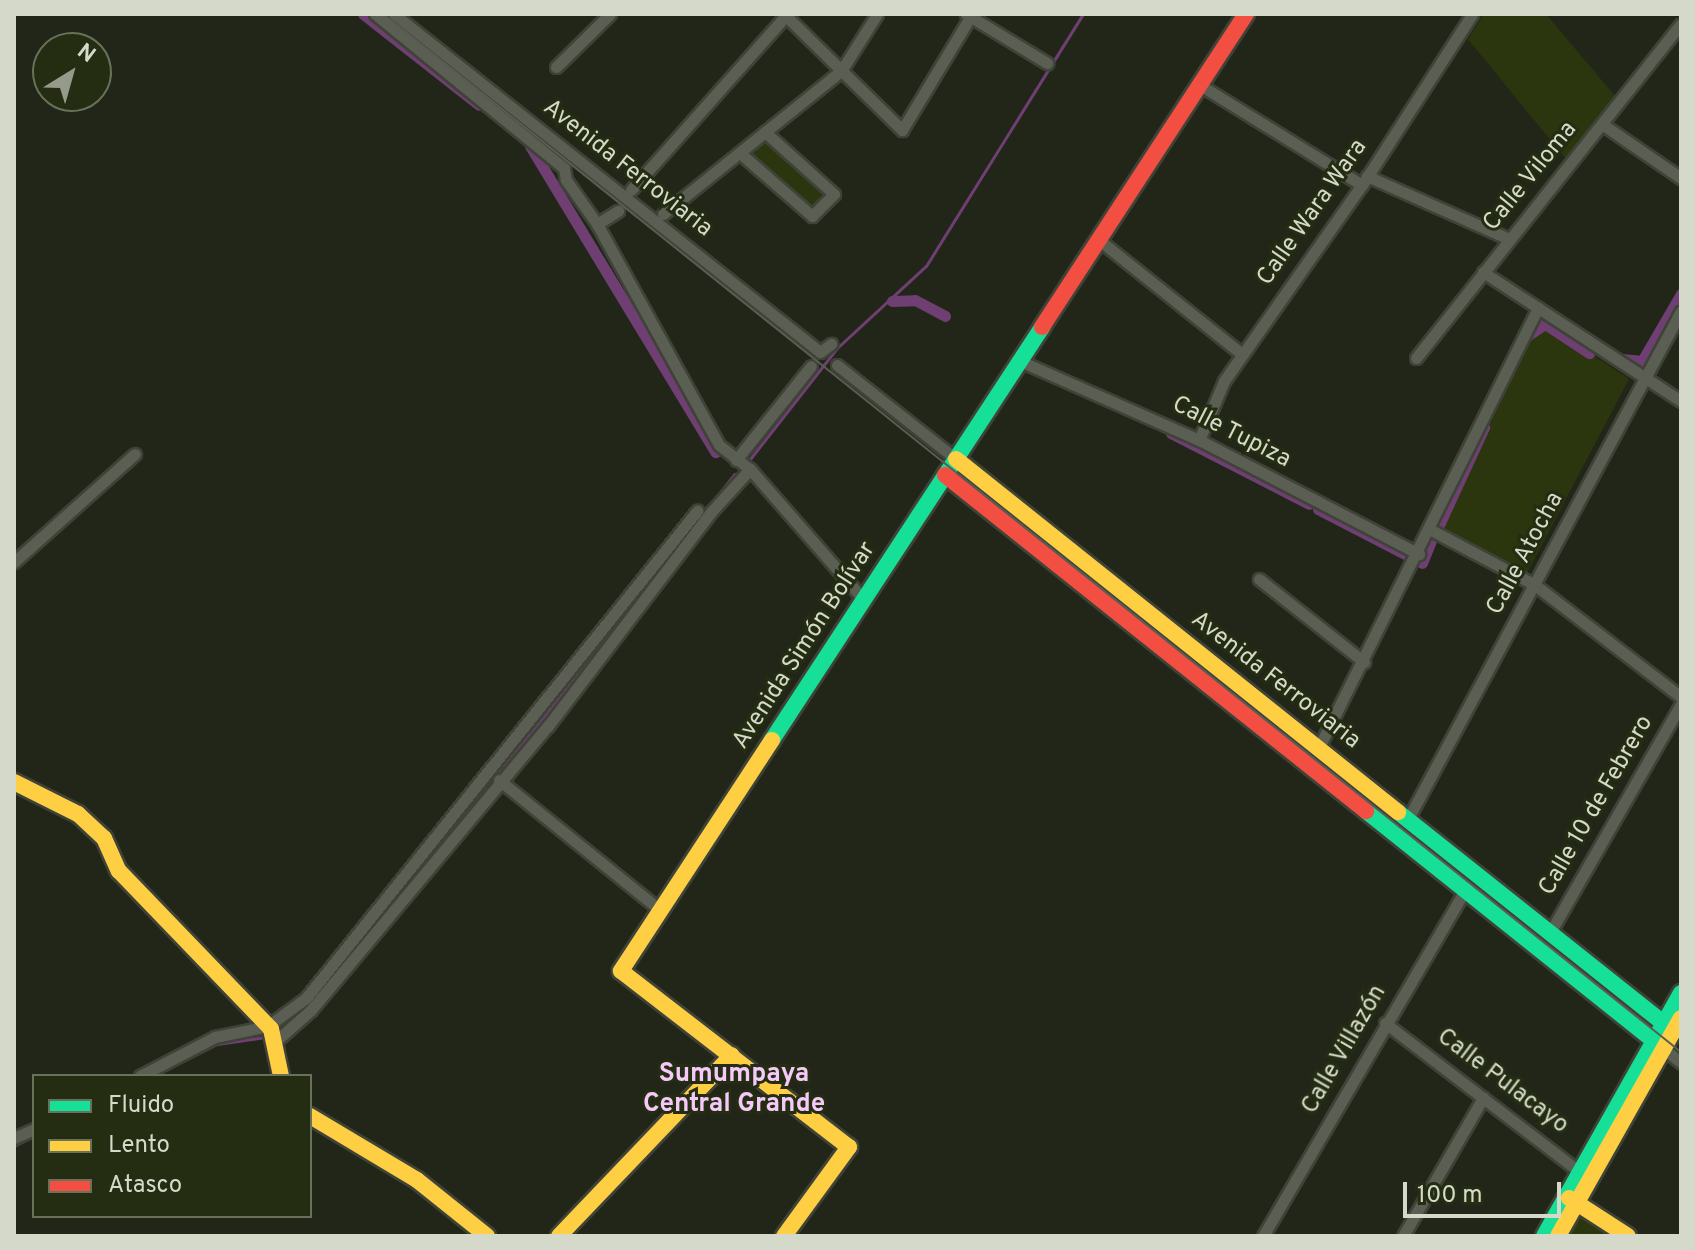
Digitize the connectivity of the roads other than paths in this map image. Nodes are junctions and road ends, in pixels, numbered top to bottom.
1 (375, 14) edge
2 (394, 14) edge
3 (610, 14) edge
4 (877, 14) edge
5 (1246, 14) edge
6 (1472, 14) edge
7 (786, 15) edge
8 (969, 15) edge
9 (1681, 24) edge
10 (1047, 63) dead end
11 (556, 67) dead end
12 (841, 71) junction
13 (1200, 85) junction
14 (1602, 124) junction
15 (765, 132) junction
16 (740, 153) junction
17 (1681, 178) edge
18 (1365, 181) junction
19 (631, 190) dead end
20 (618, 211) dead end
21 (663, 214) dead end
22 (597, 224) junction
23 (1509, 239) junction
24 (1099, 240) junction
25 (1483, 272) junction
26 (1538, 308) junction
27 (1681, 311) edge
28 (831, 344) dead end
29 (1242, 354) junction
30 (1416, 358) dead end
31 (1020, 361) junction
32 (837, 365) dead end
33 (811, 366) dead end
34 (1644, 377) junction
35 (1681, 401) edge
36 (1199, 440) junction
37 (135, 454) dead end
38 (956, 459) junction
39 (736, 460) junction
40 (750, 469) junction
41 (945, 475) junction
42 (697, 511) dead end
43 (1429, 529) junction
44 (1419, 554) junction
45 (14, 562) edge
46 (1259, 579) dead end
47 (1535, 585) junction
48 (864, 600) junction
49 (1364, 662) junction
50 (1681, 697) edge
51 (1681, 704) edge
52 (1319, 747) junction
53 (499, 780) junction
54 (14, 783) edge
55 (1409, 817) junction
56 (1466, 888) junction
57 (660, 910) junction
58 (1551, 931) junction
59 (1681, 993) edge
60 (1385, 1023) junction
61 (1675, 1028) edge
62 (273, 1033) junction
63 (1659, 1044) junction
64 (732, 1055) junction
65 (1681, 1063) edge
66 (144, 1074) edge
67 (281, 1074) edge
68 (1483, 1098) junction
69 (312, 1117) edge
70 (1585, 1176) junction
71 (1572, 1200) junction
72 (487, 1236) edge
73 (559, 1236) edge
74 (784, 1236) edge
75 (1263, 1236) edge
76 (1403, 1236) edge
77 (1544, 1236) edge
78 (1558, 1236) edge
79 (1628, 1236) edge

1 - 22 street, Avenida Ferroviaria
2 - 28 street, Avenida Ferroviaria
3 - 11 street
4 - 12 street
5 - 13 street, Avenida Simón Bolívar
6 - 18 street, Calle Wara Wara
7 - 12 street
7 - 19 street
8 - 10 street
8 - 12 street
9 - 14 street, Calle Viloma
12 - 15 street
13 - 18 street
13 - 24 street, Avenida Simón Bolívar
14 - 17 street
14 - 23 street, Calle Viloma
15 - 16 street
15 - 16 street
16 - 21 street
18 - 23 street
18 - 29 street, Calle Wara Wara
20 - 22 street, Avenida Ferroviaria
22 - 39 street
23 - 25 street, Calle Viloma
24 - 29 street
24 - 31 street, Avenida Simón Bolívar
25 - 26 street
25 - 30 street, Calle Viloma
26 - 34 street
26 - 43 street
27 - 34 street, Calle Atocha
29 - 36 street, Calle Wara Wara
31 - 36 street, Calle Tupiza
31 - 38 street, Avenida Simón Bolívar
32 - 38 street, Avenida Ferroviaria
33 - 39 street
34 - 35 street
34 - 47 street, Calle Atocha
36 - 44 street, Calle Tupiza
37 - 45 street
38 - 41 street, Avenida Simón Bolívar
38 - 52 street, Avenida Ferroviaria
39 - 40 street
40 - 48 street
40 - 53 street
41 - 48 street, Avenida Simón Bolívar
41 - 56 street, Avenida Ferroviaria
42 - 62 street
43 - 44 street
43 - 47 street
44 - 49 street
46 - 49 street
47 - 50 street
47 - 55 street, Calle Atocha
48 - 57 street, Avenida Simón Bolívar
49 - 52 street
51 - 58 street, Calle 10 de Febrero
52 - 55 street, Avenida Ferroviaria
53 - 57 street
53 - 62 street
54 - 62 street
55 - 58 street, Avenida Ferroviaria
56 - 60 street, Calle Villazón
56 - 63 street, Avenida Ferroviaria
57 - 64 street, Avenida Simón Bolívar
58 - 61 street, Avenida Ferroviaria
59 - 61 street
60 - 68 street, Calle Pulacayo
60 - 75 street, Calle Villazón
61 - 63 street
62 - 66 street
62 - 67 street
63 - 65 street, Avenida Ferroviaria
63 - 70 street
64 - 73 street
64 - 74 street, Avenida Simón Bolívar
68 - 70 street, Calle Pulacayo
68 - 76 street
69 - 72 street
70 - 71 street
71 - 77 street
71 - 78 street
71 - 79 street

